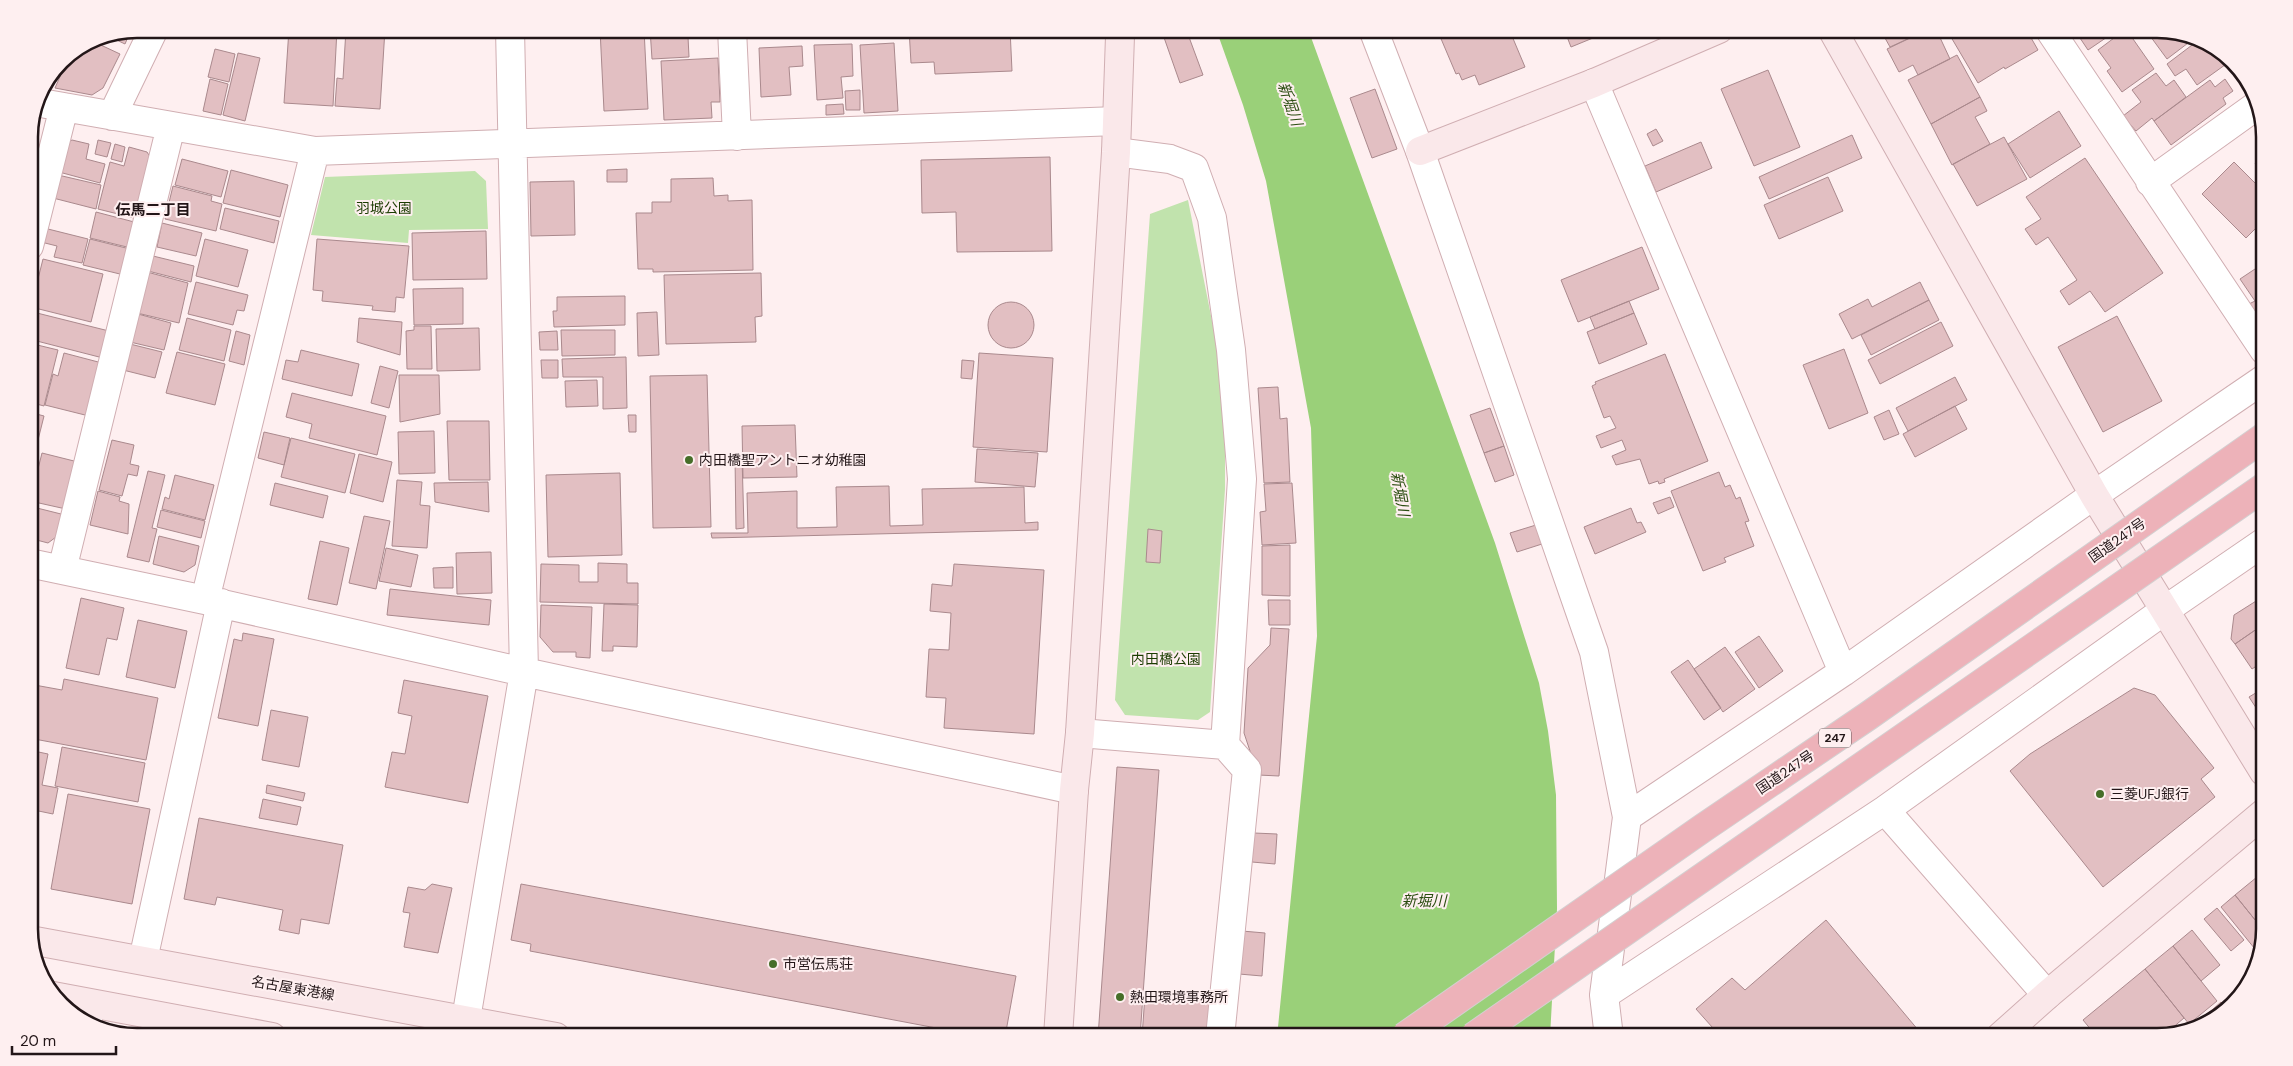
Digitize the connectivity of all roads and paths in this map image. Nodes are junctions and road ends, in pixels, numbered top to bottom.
1 (150, 38) edge
2 (510, 38) edge
3 (732, 38) edge
4 (1120, 38) edge
5 (1376, 38) edge
6 (1678, 38) edge
7 (1837, 38) edge
8 (2055, 38) edge
9 (1594, 83) junction
10 (44, 103) edge
11 (64, 107) junction
12 (2251, 109) edge
13 (112, 116) junction
14 (1117, 121) junction
15 (171, 126) junction
16 (737, 136) junction
17 (512, 144) junction
18 (1420, 151) junction
19 (315, 152) junction
20 (1116, 152) junction
21 (2150, 182) junction
22 (38, 210) edge
23 (2255, 337) edge
24 (2255, 385) edge
25 (2255, 443) edge
26 (2255, 493) edge
27 (2094, 495) junction
28 (2256, 548) edge
29 (38, 566) edge
30 (62, 570) junction
31 (213, 601) junction
32 (2165, 610) junction
33 (524, 672) junction
34 (1843, 672) junction
35 (1080, 733) junction
36 (1225, 745) junction
37 (2256, 759) edge
38 (1074, 790) junction
39 (1885, 810) junction
40 (1627, 817) junction
41 (2256, 820) edge
42 (38, 942) edge
43 (142, 960) junction
44 (1604, 995) junction
45 (2047, 995) junction
46 (75, 1007) edge
47 (87, 1013) edge
48 (466, 1019) junction
49 (203, 1028) edge
50 (456, 1028) edge
51 (511, 1028) edge
52 (1059, 1028) edge
53 (1221, 1028) edge
54 (1417, 1028) edge
55 (1486, 1028) edge
56 (1608, 1028) edge
57 (2010, 1028) edge

1 - 13 street
2 - 17 street
3 - 16 street
4 - 14 street
5 - 18 street
6 - 9 street
7 - 27 street
8 - 21 street
9 - 18 street
9 - 34 street
10 - 11 street
11 - 13 street
11 - 22 street
12 - 21 street
13 - 15 street
14 - 16 street
14 - 20 street
15 - 19 street
15 - 30 street
16 - 17 street
17 - 19 street
17 - 33 street
18 - 40 street
19 - 31 street
20 - 35 street
20 - 36 street
21 - 23 street
24 - 27 street
25 - 54 highway, 国道247号 / 247, bridge
26 - 55 highway, bridge
27 - 32 street
27 - 34 street
28 - 32 street
29 - 30 street
30 - 31 street
31 - 33 street
31 - 43 street
32 - 37 street
32 - 39 street
33 - 38 street
33 - 48 street
34 - 40 street
35 - 36 street
35 - 38 street
36 - 53 street
38 - 52 street
39 - 44 street
39 - 45 street
40 - 44 street
41 - 45 street
42 - 43 street, 名古屋東港線
43 - 48 street, 名古屋東港線
44 - 56 street
45 - 57 street
46 - 47 street
47 - 49 street
48 - 50 street
48 - 51 street, 名古屋東港線

